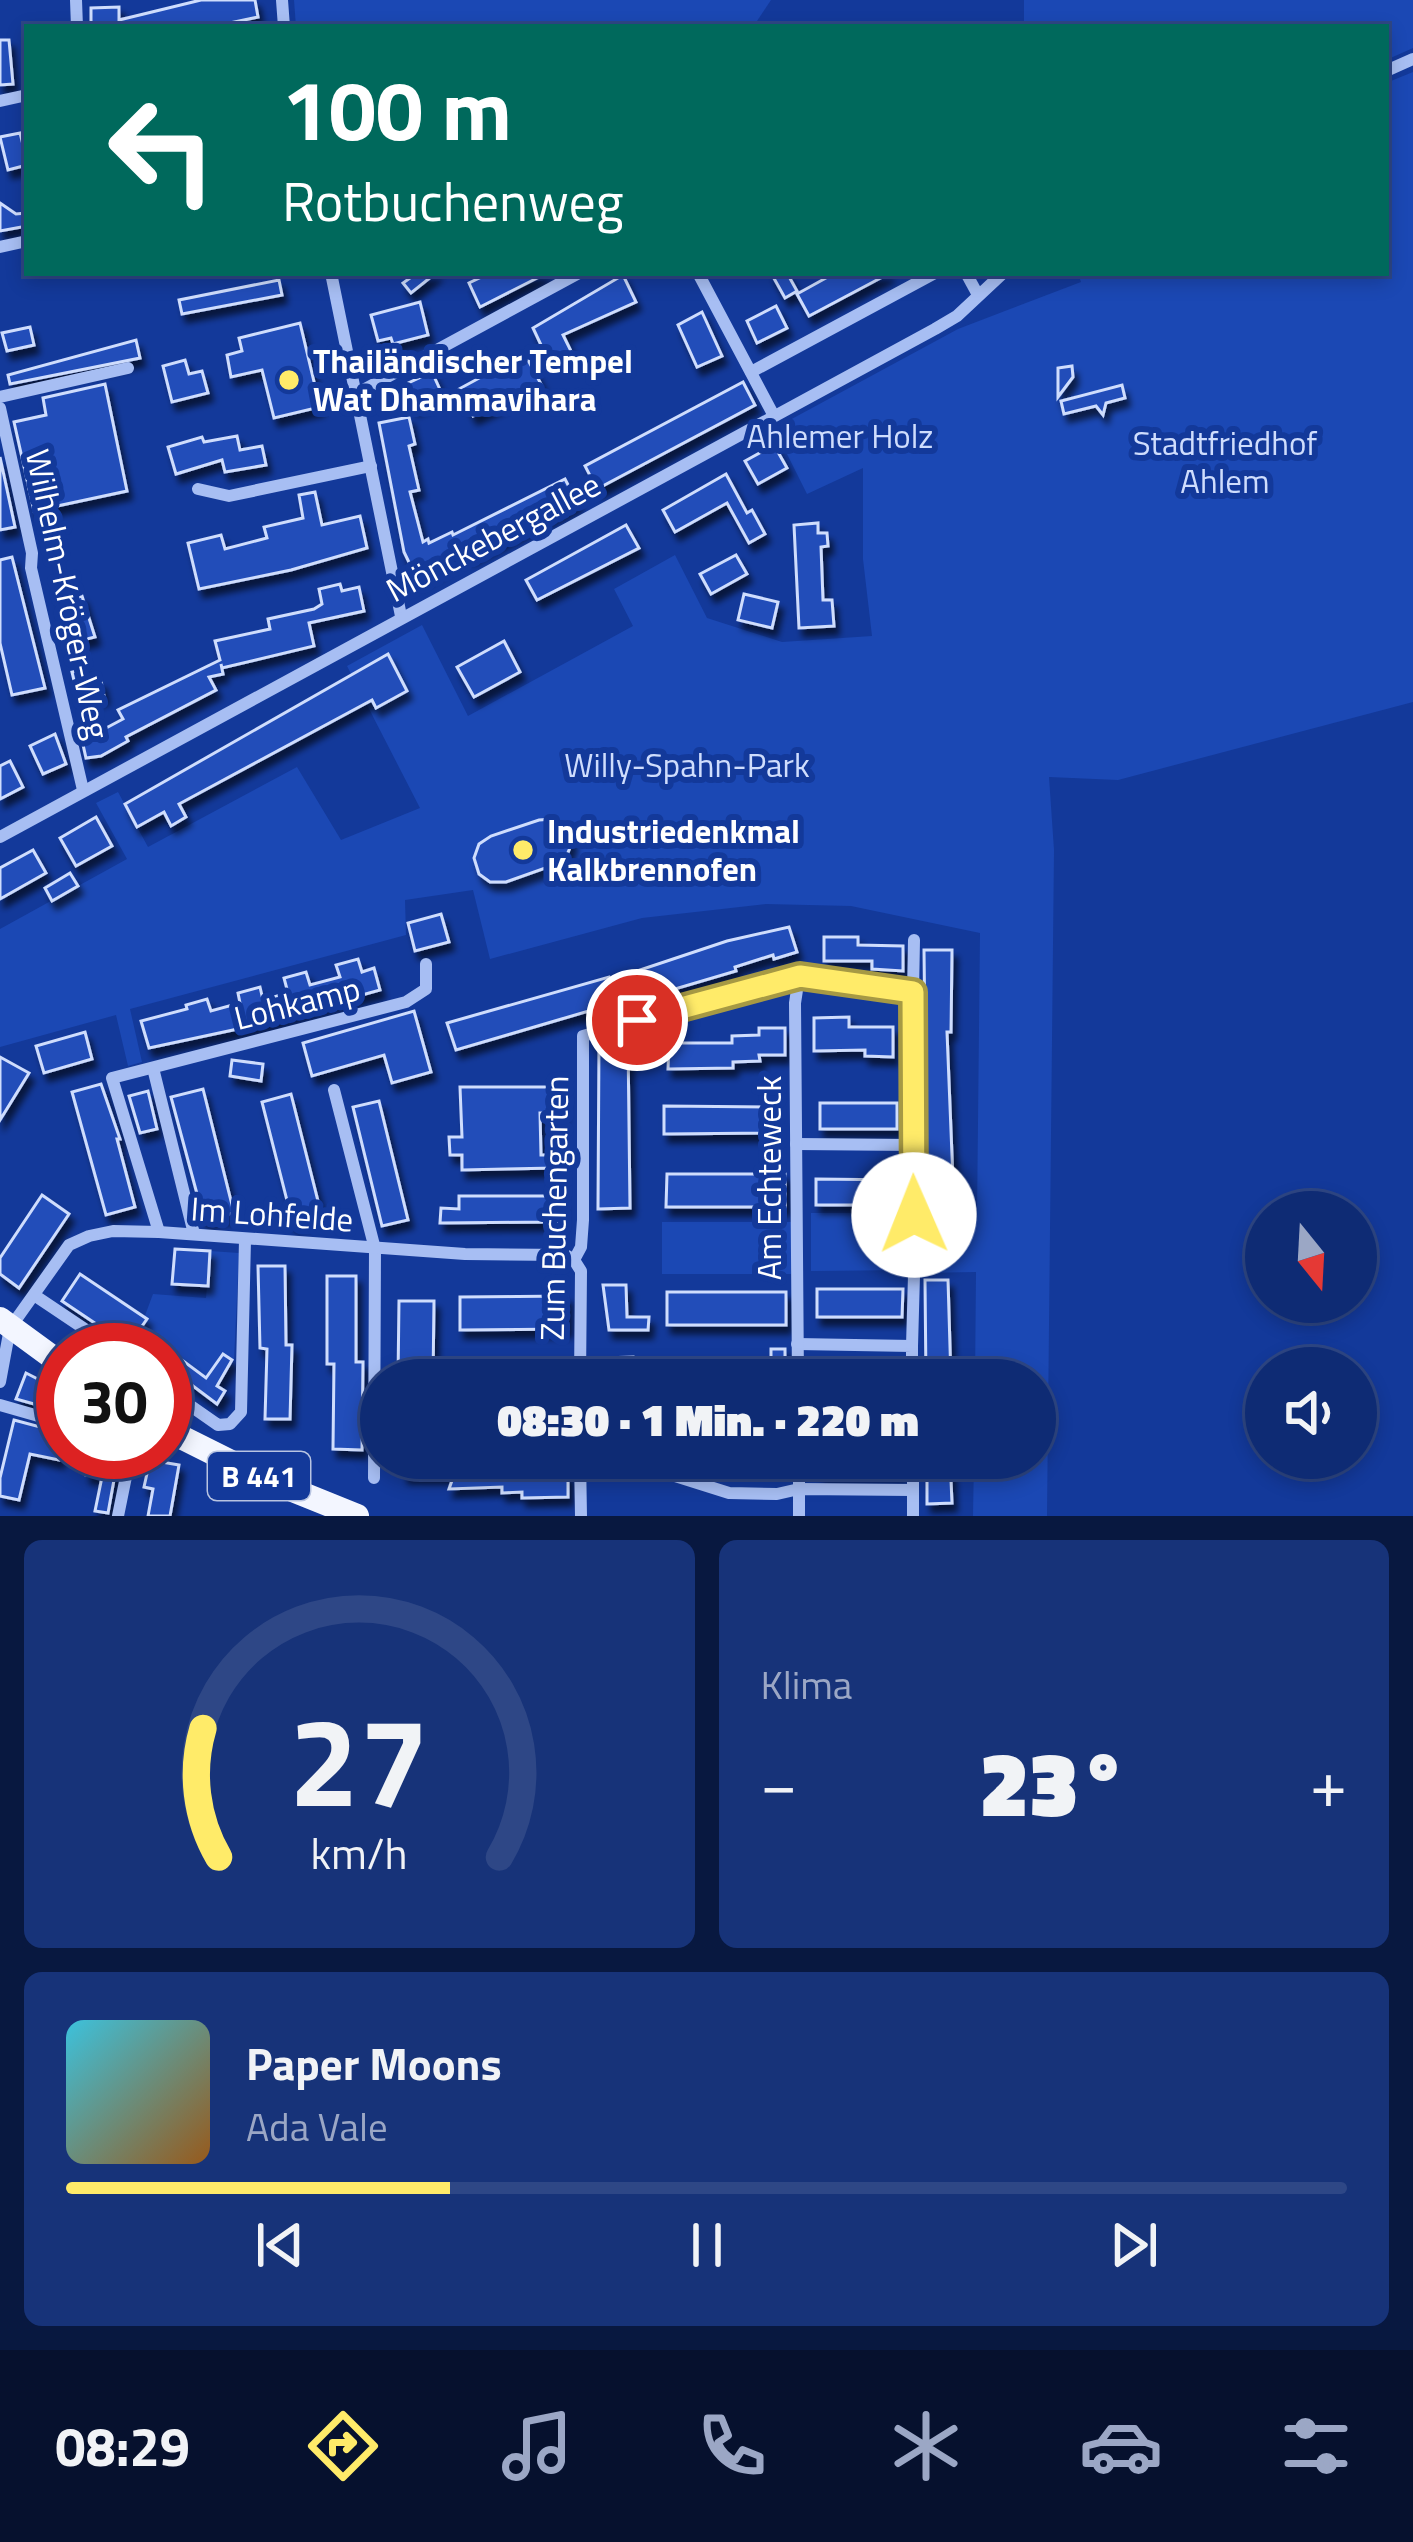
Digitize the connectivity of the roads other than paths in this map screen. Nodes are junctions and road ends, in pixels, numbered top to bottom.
1 (332, 276) edge
2 (573, 276) edge
3 (700, 276) edge
4 (929, 276) edge
5 (968, 276) edge
6 (1000, 276) edge
7 (978, 295) junction
8 (128, 368) dead end
9 (751, 371) junction
10 (354, 394) junction
11 (0, 397) edge
12 (0, 408) edge
13 (774, 416) junction
14 (371, 466) junction
15 (198, 489) dead end
16 (401, 616) junction
17 (82, 790) junction
18 (0, 837) edge
19 (914, 940) dead end
20 (426, 964) dead end
21 (800, 976) junction
22 (913, 992) junction
23 (153, 1068) junction
24 (334, 1090) dead end
25 (796, 1144) junction
26 (913, 1145) junction
27 (914, 1220) dead end
28 (158, 1232) junction
29 (194, 1234) junction
30 (245, 1240) junction
31 (375, 1249) junction
32 (574, 1260) junction
33 (914, 1276) dead end
34 (34, 1295) junction
35 (76, 1323) edge
36 (5, 1324) edge
37 (797, 1344) junction
38 (36, 1346) edge
39 (912, 1346) junction
40 (375, 1359) edge
41 (580, 1359) edge
42 (797, 1359) edge
43 (912, 1359) edge
44 (0, 1382) edge
45 (0, 1406) edge
46 (192, 1407) edge
47 (36, 1416) edge
48 (192, 1443) edge
49 (126, 1479) edge
50 (580, 1479) edge
51 (685, 1479) edge
52 (799, 1479) edge
53 (913, 1479) edge
54 (799, 1489) junction
55 (913, 1490) junction
56 (118, 1516) edge
57 (357, 1516) edge
58 (580, 1516) edge
59 (799, 1516) edge
60 (913, 1516) edge

1 - 10 street
2 - 10 street
3 - 9 street
4 - 9 street
5 - 7 street
6 - 7 street, Mönckebergallee
7 - 13 street, Mönckebergallee
8 - 11 street
9 - 13 street
10 - 14 street
12 - 17 street, Wilhelm-Kröger-Weg
13 - 16 street, Mönckebergallee
14 - 15 street
14 - 16 street
16 - 17 street, Mönckebergallee
17 - 18 street, Mönckebergallee
19 - 22 street
20 - 23 street, Lohkamp
21 - 22 street
21 - 25 street, Am Echteweck
21 - 32 street, Zum Buchengarten
22 - 26 street
23 - 28 street, Lohkamp
23 - 29 street
24 - 31 street
25 - 26 street
25 - 37 street, Am Echteweck
26 - 27 street
28 - 29 street, Im Lohfelde
28 - 34 street, Im Lohfelde
29 - 30 street, Im Lohfelde
30 - 31 street, Im Lohfelde
30 - 46 street
31 - 32 street, Im Lohfelde
31 - 40 street
32 - 41 street, Zum Buchengarten
33 - 39 street
34 - 35 street
34 - 36 street, Im Lohfelde
36 - 38 main road
36 - 44 street
37 - 39 street
37 - 42 street, Am Echteweck
39 - 43 street
45 - 47 street
48 - 57 main road, B 441
49 - 56 street
50 - 58 street
51 - 54 street
52 - 54 street
53 - 55 street
54 - 55 street
54 - 59 street
55 - 60 street

